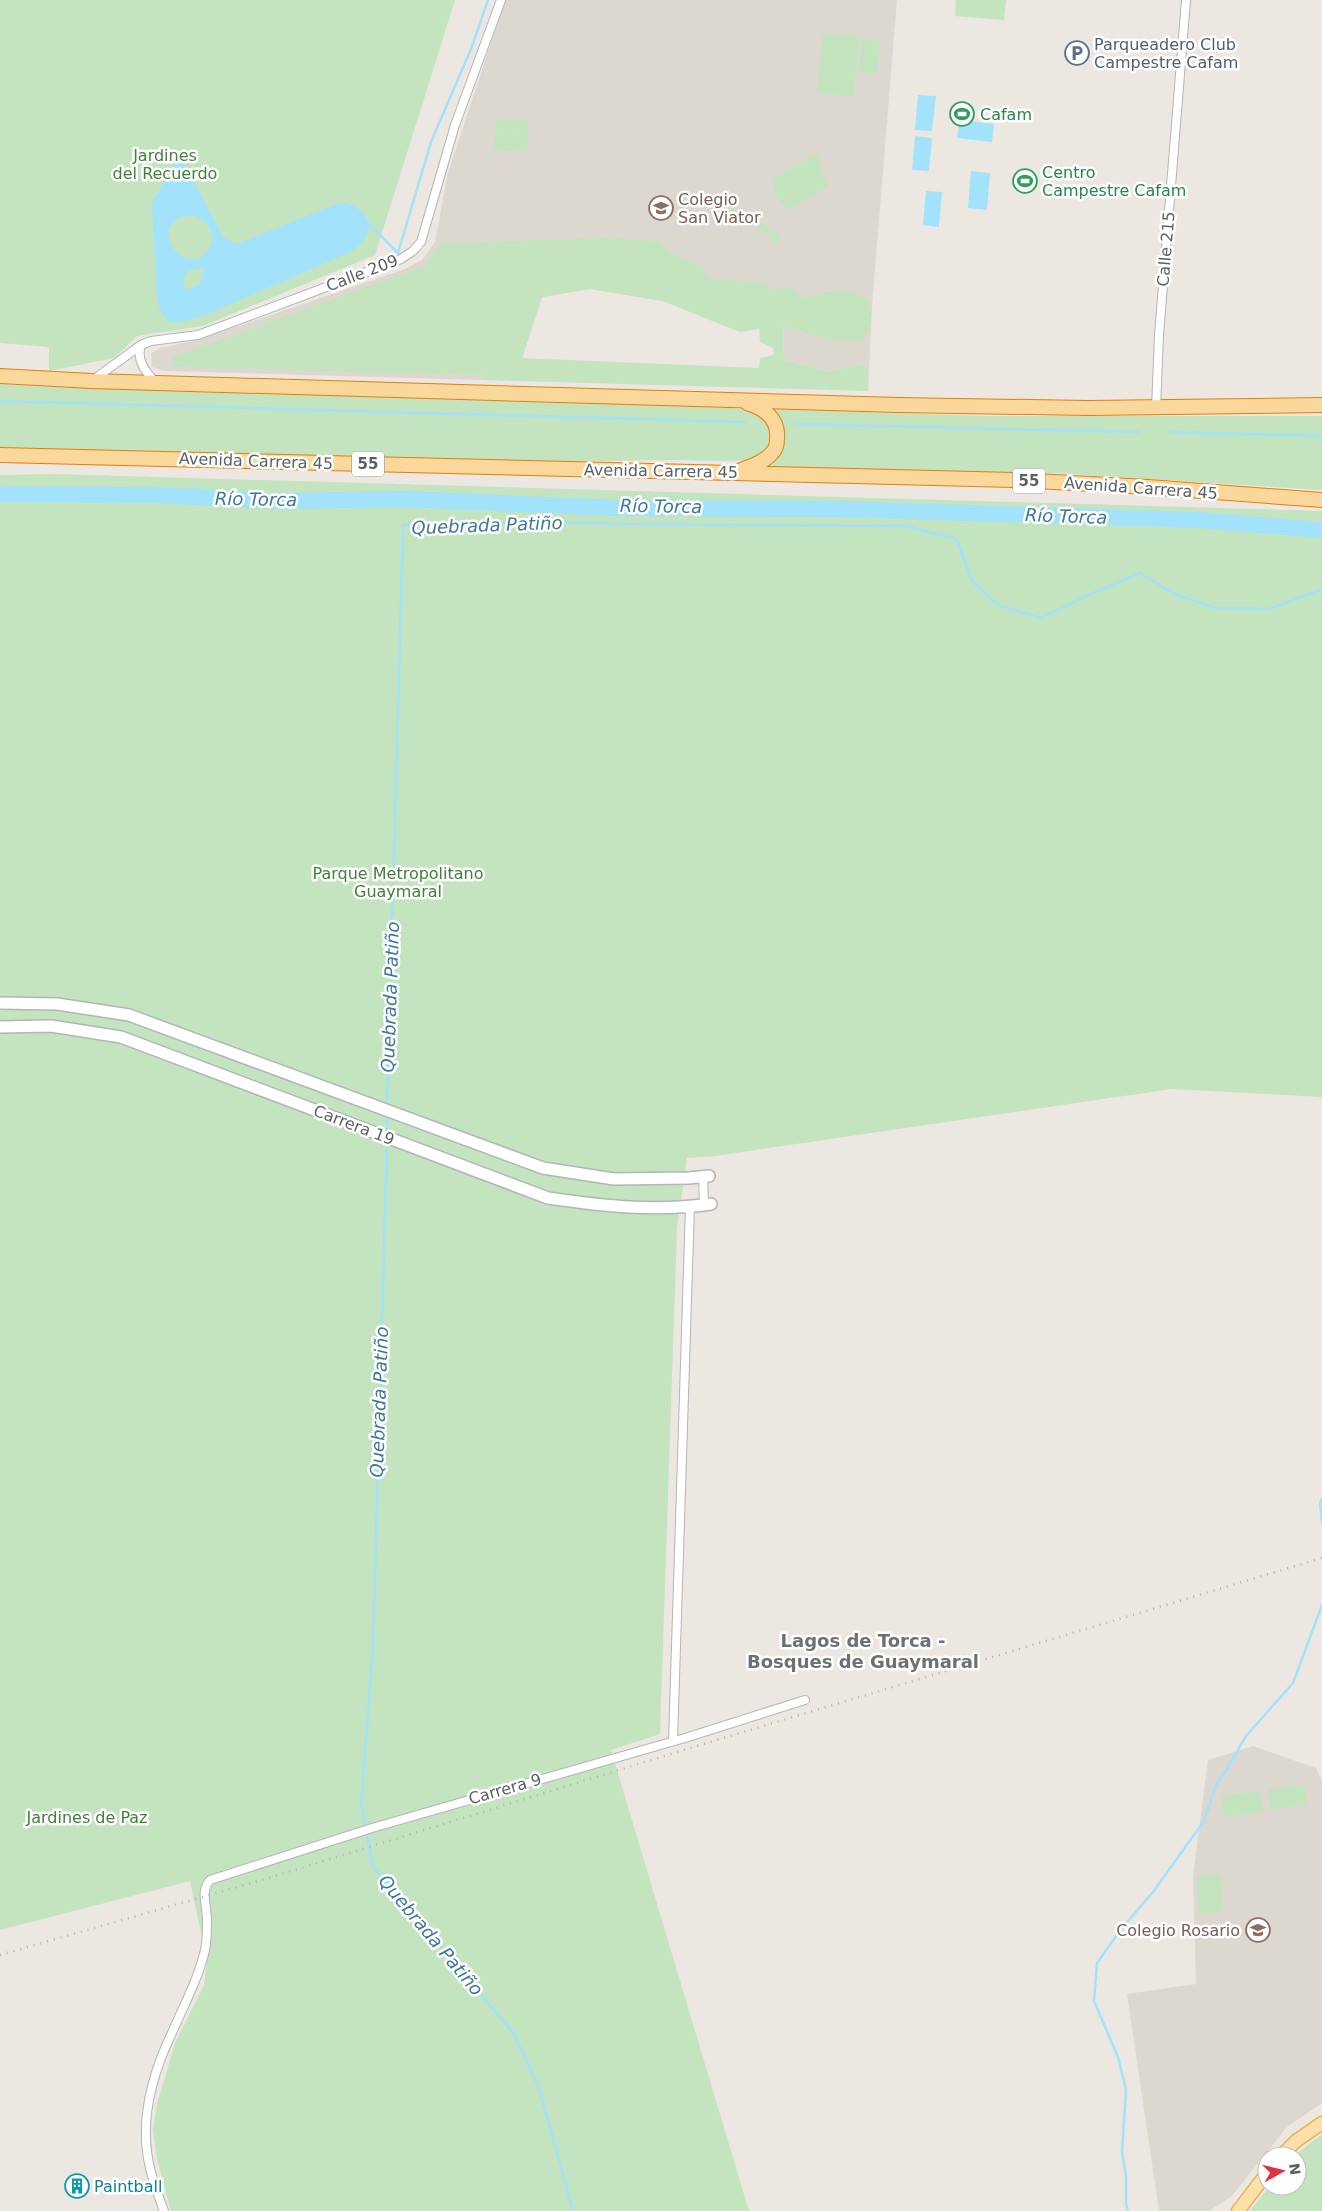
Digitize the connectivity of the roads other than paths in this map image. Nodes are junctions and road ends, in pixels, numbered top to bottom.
1 (501, 0) edge
2 (1186, 0) edge
3 (141, 345) junction
4 (0, 376) edge
5 (91, 381) junction
6 (155, 382) junction
7 (737, 400) junction
8 (1322, 405) edge
9 (1156, 408) junction
10 (0, 455) edge
11 (736, 473) junction
12 (1322, 500) edge
13 (0, 1003) edge
14 (0, 1027) edge
15 (706, 1176) joint
16 (707, 1204) joint
17 (690, 1206) junction
18 (806, 1700) dead end
19 (673, 1741) junction
20 (1322, 2123) edge
21 (1291, 2146) edge
22 (1257, 2186) edge
23 (164, 2211) edge
24 (1238, 2211) edge

1 - 3 street, Calle 209
2 - 9 street, Calle 215
3 - 5 street, Calle 209
3 - 6 street
4 - 5 highway
5 - 6 highway
6 - 7 highway
7 - 9 highway
7 - 11 highway
8 - 9 highway
10 - 11 highway, Avenida Carrera 45 / 55
11 - 12 highway, Avenida Carrera 45 / 55
13 - 15 main road, Carrera 19
14 - 17 main road, Carrera 19
15 - 16 street
16 - 17 main road, Carrera 19
17 - 19 street
18 - 19 street, Carrera 9
19 - 23 street, Carrera 9
20 - 21 main road
22 - 24 main road

